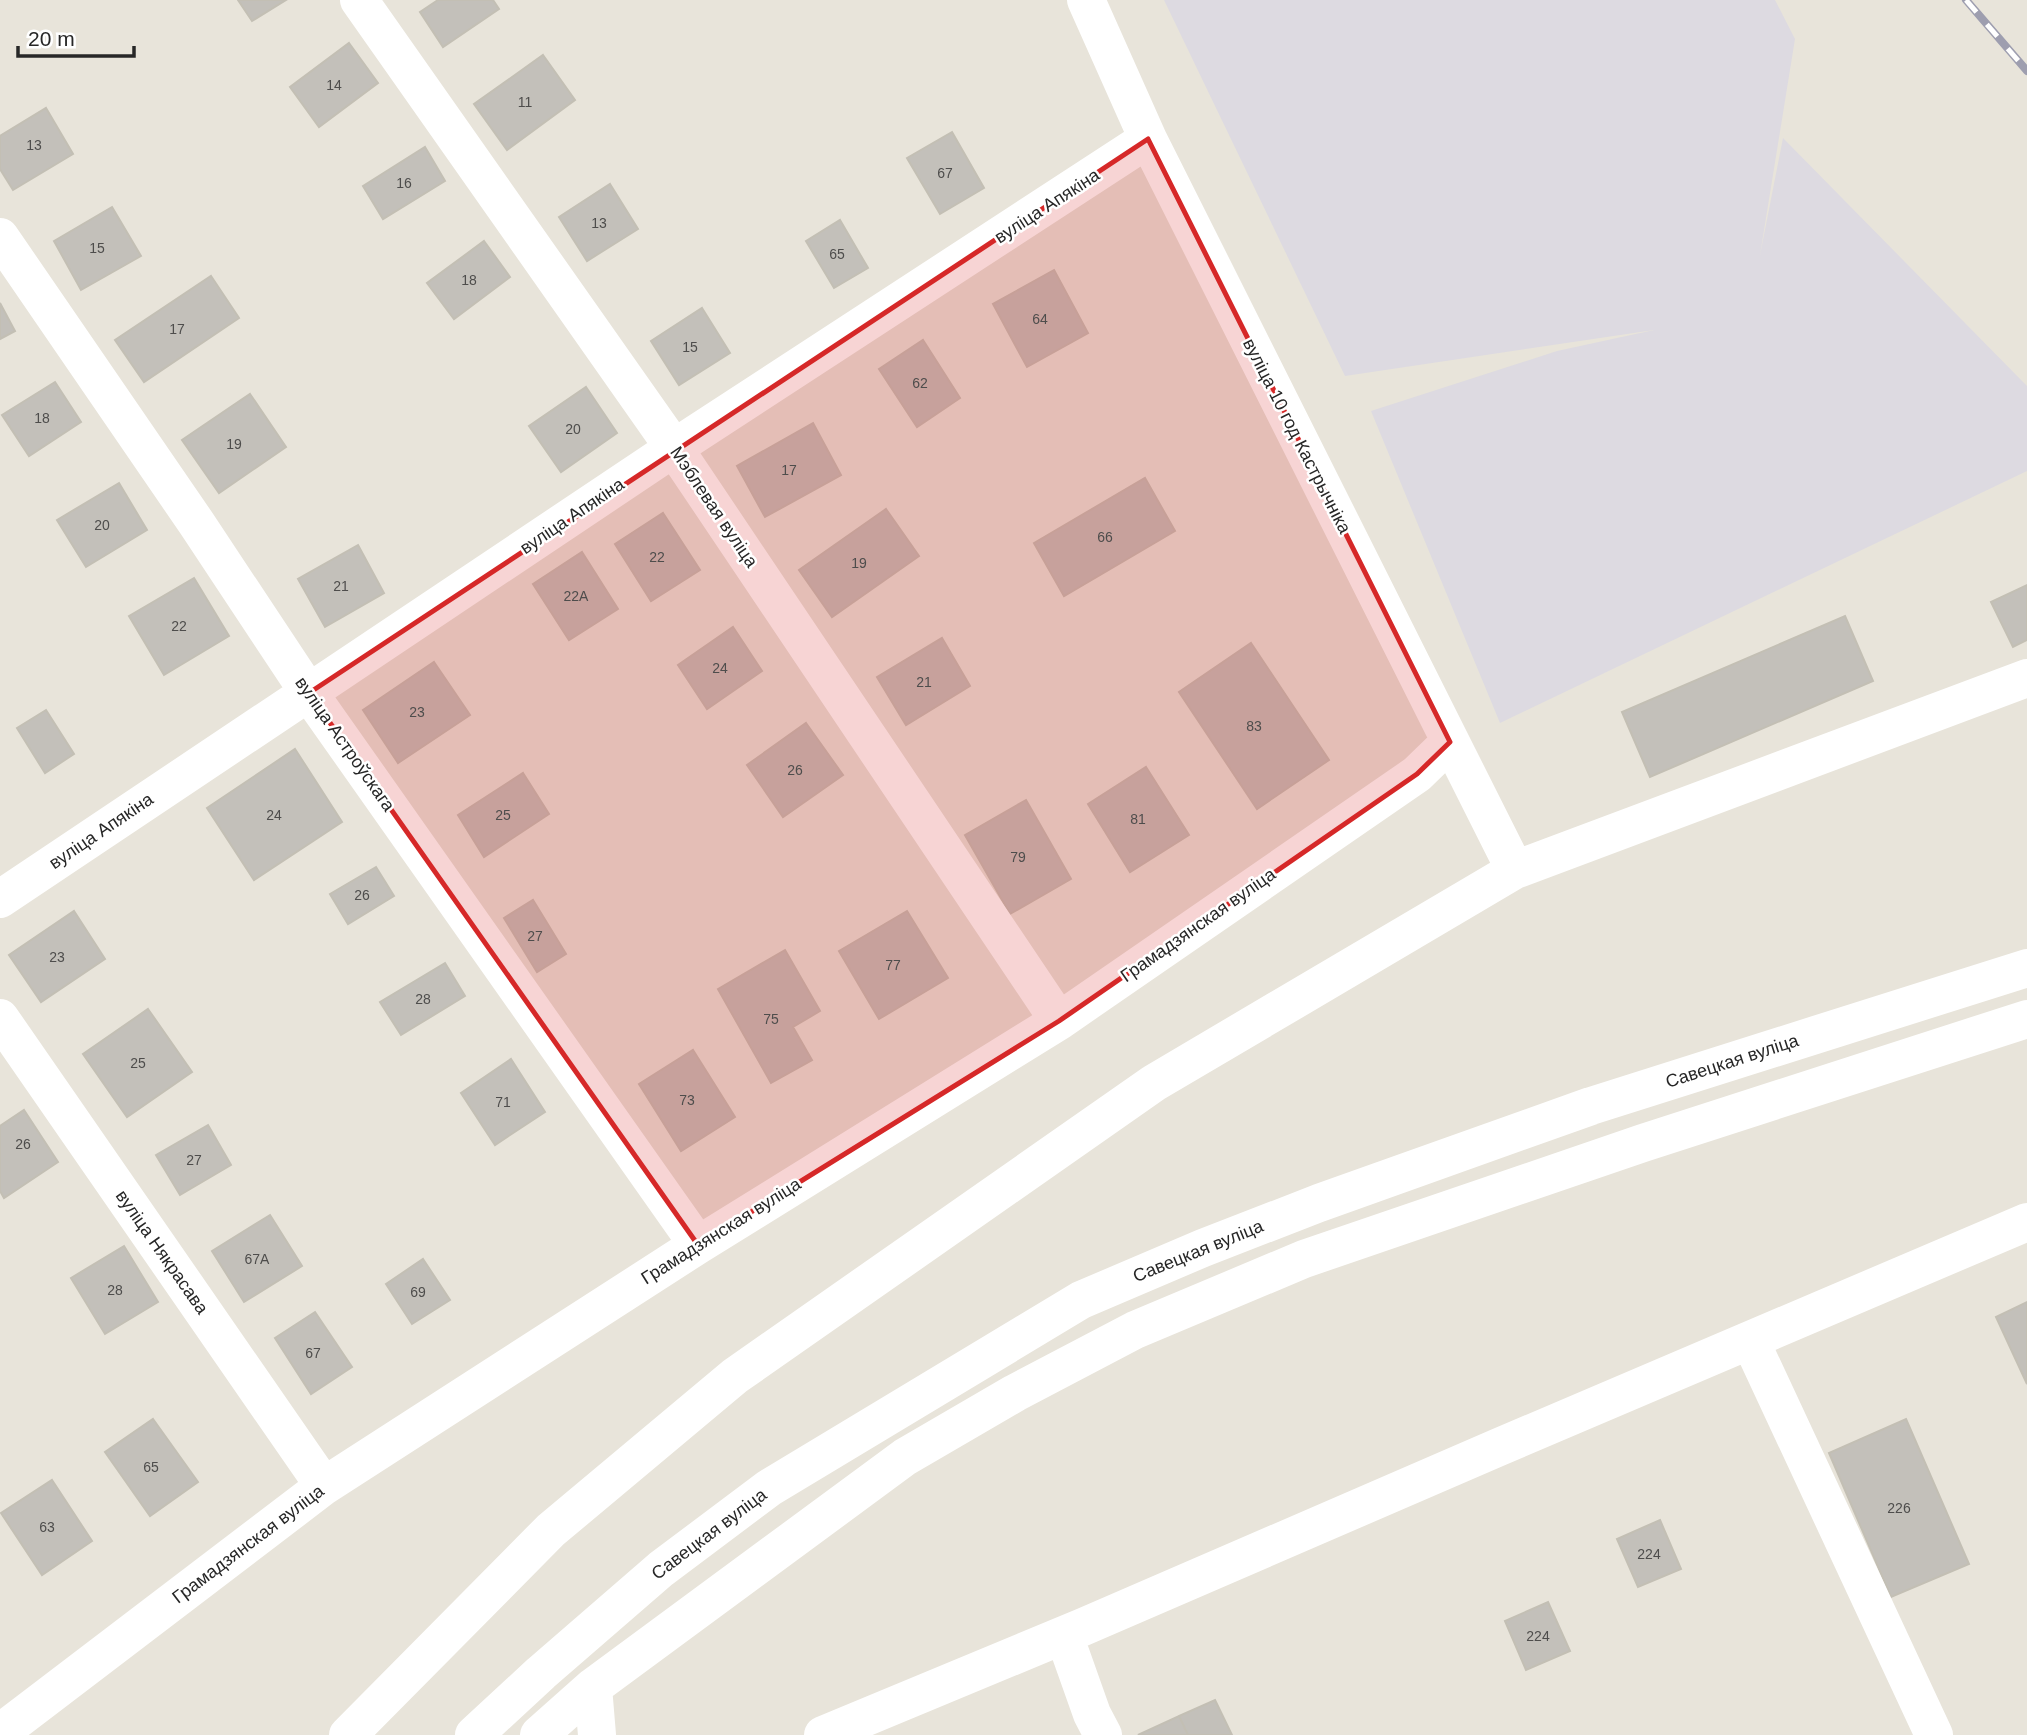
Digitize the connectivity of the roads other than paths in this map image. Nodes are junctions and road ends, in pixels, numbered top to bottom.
1 (359, 0) edge
2 (1086, 0) edge
3 (1149, 139) junction
4 (0, 237) edge
5 (674, 448) junction
6 (2027, 678) edge
7 (309, 694) junction
8 (1450, 742) junction
9 (1515, 870) junction
10 (0, 898) edge
11 (2027, 968) edge
12 (0, 1018) edge
13 (2027, 1019) edge
14 (1059, 1021) junction
15 (2027, 1222) edge
16 (698, 1245) junction
17 (1750, 1340) junction
18 (324, 1486) junction
19 (1064, 1635) junction
20 (593, 1687) junction
21 (0, 1733) edge
22 (348, 1735) edge
23 (474, 1735) edge
24 (539, 1735) edge
25 (597, 1735) edge
26 (823, 1735) edge
27 (1103, 1735) edge
28 (1934, 1735) edge

1 - 5 street, Мэблевая вуліца
2 - 3 street, вуліца 10 год Кастрычніка
3 - 5 street, вуліца Апякіна
3 - 8 street, вуліца 10 год Кастрычніка
4 - 7 street, вуліца Астроўскага
5 - 7 street, вуліца Апякіна
5 - 14 street, Мэблевая вуліца
6 - 9 street
7 - 10 street, вуліца Апякіна
7 - 16 street, вуліца Астроўскага
8 - 9 street, вуліца 10 год Кастрычніка
8 - 14 street, Грамадзянская вуліца
9 - 22 street
11 - 23 street, Савецкая вуліца
12 - 18 street, вуліца Някрасава
13 - 20 street
14 - 16 street, Грамадзянская вуліца
15 - 17 street
16 - 18 street, Грамадзянская вуліца
17 - 19 street
17 - 28 street
18 - 21 street, Грамадзянская вуліца
19 - 26 street
19 - 27 street
20 - 24 street
20 - 25 street

